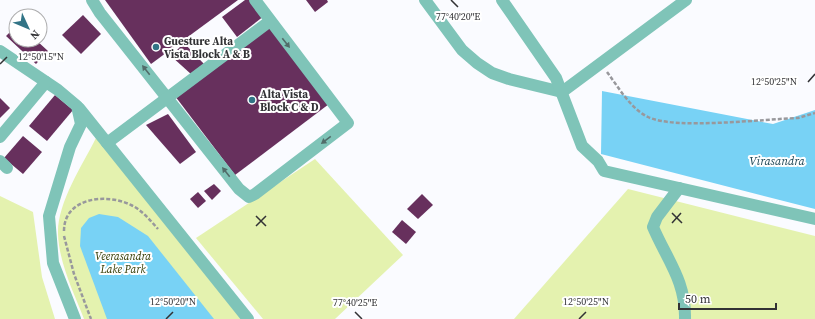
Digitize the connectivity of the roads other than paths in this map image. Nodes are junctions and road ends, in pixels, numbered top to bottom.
1 (92, 0) edge
2 (255, 0) edge
3 (425, 0) edge
4 (502, 0) edge
5 (686, 0) edge
6 (270, 21) junction
7 (0, 51) edge
8 (46, 82) junction
9 (562, 92) junction
10 (168, 97) junction
11 (77, 106) junction
12 (0, 136) edge
13 (107, 143) junction
14 (679, 188) junction
15 (815, 219) edge
16 (75, 319) edge
17 (248, 319) edge
18 (685, 319) edge

10 -> 1 street
2 - 6 street
3 - 9 street
4 - 9 street
5 - 9 street
6 - 10 street
6 -> 10 street
7 - 8 street
8 - 11 street
8 - 12 street
9 - 14 street
10 - 13 street
11 - 13 street
11 - 16 street
13 - 17 street
14 - 15 street
14 - 18 street

